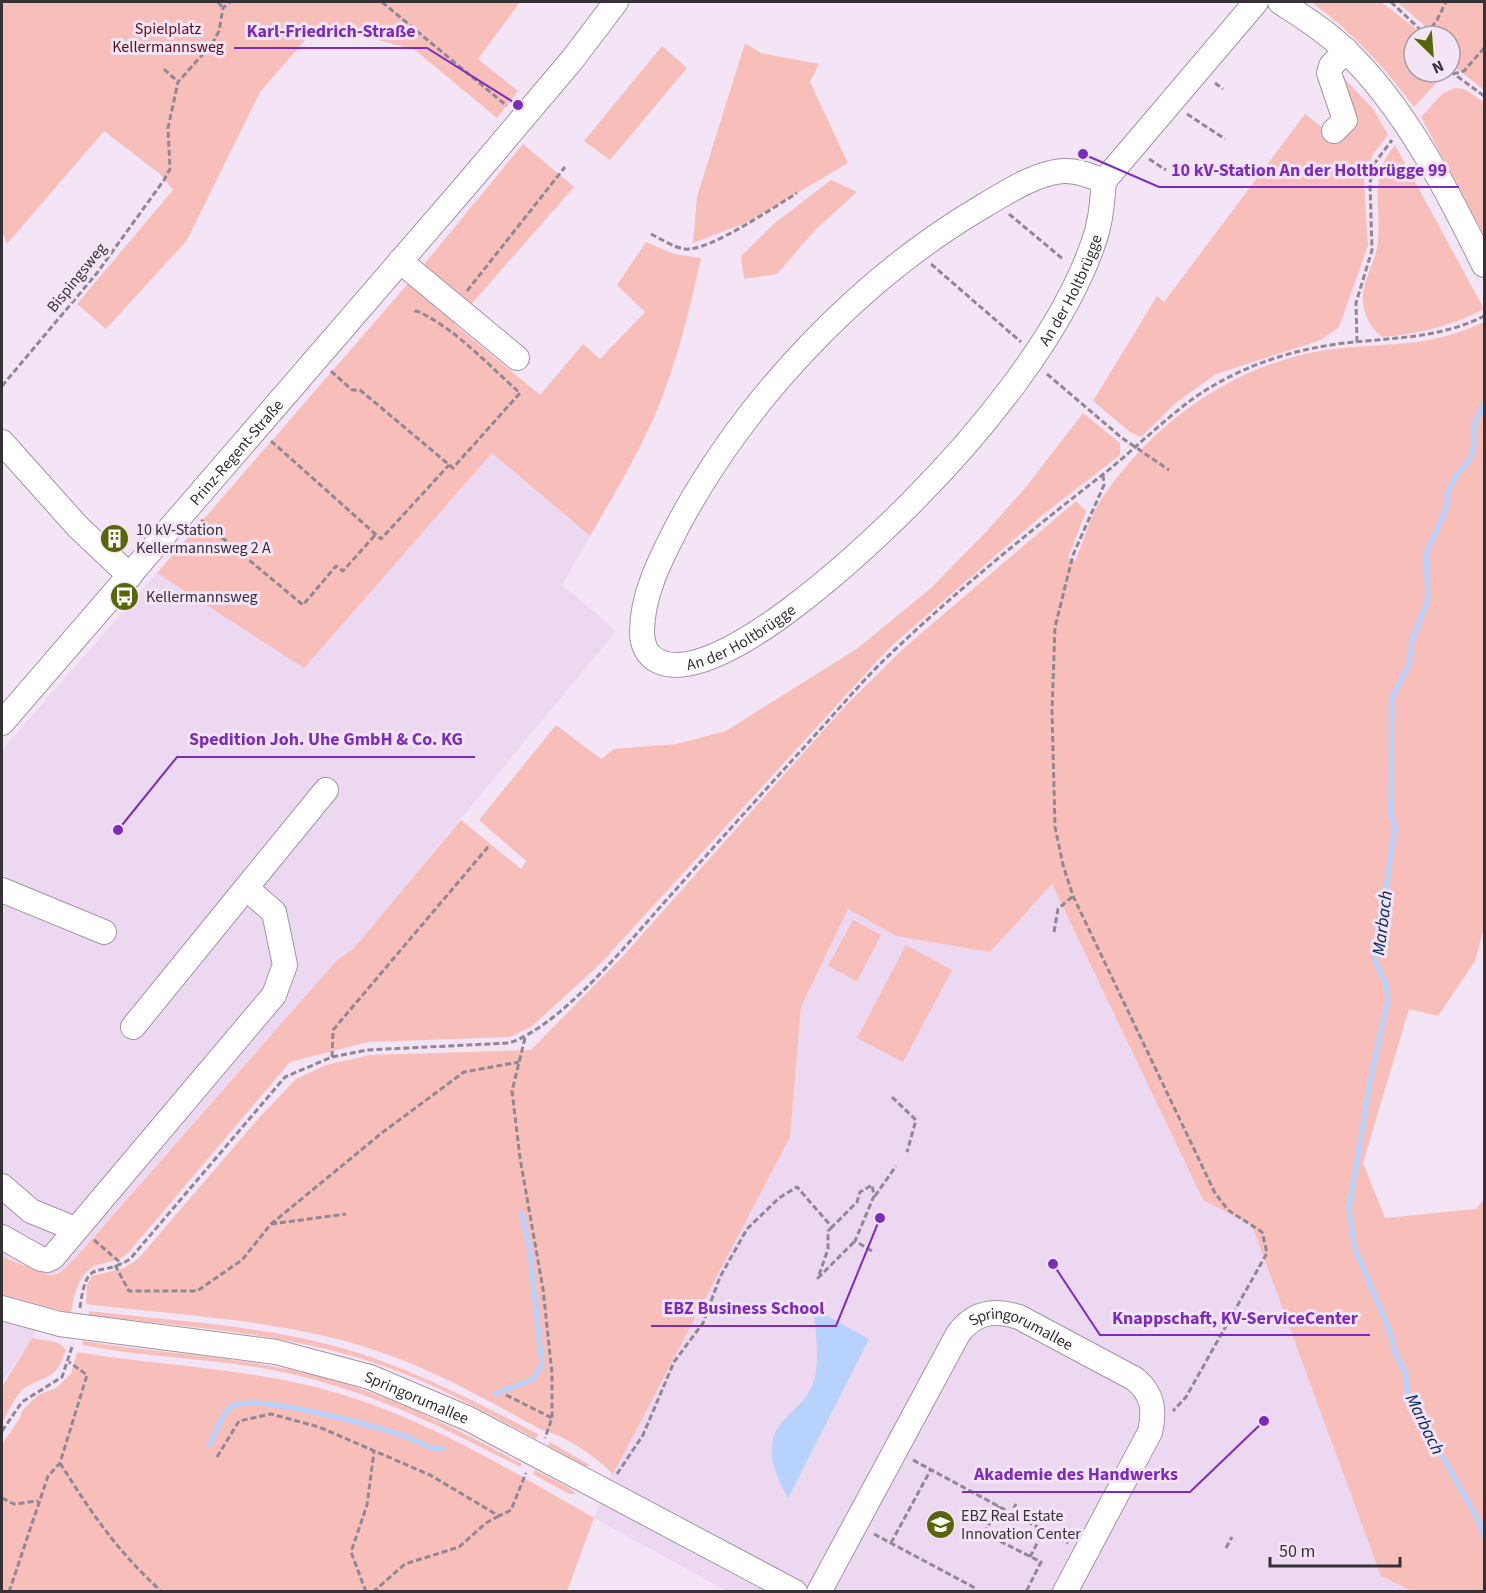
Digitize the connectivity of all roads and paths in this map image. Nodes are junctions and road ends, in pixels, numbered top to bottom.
1 (218, 2) edge
2 (230, 2) edge
3 (382, 2) edge
4 (616, 2) edge
5 (1256, 2) edge
6 (1280, 2) edge
7 (1391, 2) edge
8 (1446, 2) edge
9 (223, 8) junction
10 (1414, 24) edge
11 (1434, 24) edge
12 (1485, 48) edge
13 (1346, 50) junction
14 (164, 69) dead end
15 (1462, 71) edge
16 (1462, 80) edge
17 (178, 82) junction
18 (1485, 96) edge
19 (1173, 101) junction
20 (522, 119) junction
21 (1401, 129) junction
22 (1334, 131) dead end
23 (1225, 139) dead end
24 (565, 167) dead end
25 (1104, 181) junction
26 (797, 193) dead end
27 (992, 201) junction
28 (651, 234) dead end
29 (915, 251) junction
30 (1064, 260) dead end
31 (400, 261) junction
32 (1485, 265) edge
33 (459, 285) dead end
34 (413, 312) dead end
35 (1485, 316) edge
36 (1357, 342) junction
37 (1032, 356) junction
38 (518, 358) dead end
39 (318, 359) junction
40 (2, 386) edge
41 (257, 428) junction
42 (2, 442) edge
43 (1135, 447) junction
44 (449, 465) junction
45 (1168, 470) dead end
46 (1103, 475) junction
47 (205, 522) dead end
48 (376, 534) junction
49 (130, 576) junction
50 (2, 723) edge
51 (326, 790) dead end
52 (488, 847) dead end
53 (246, 888) junction
54 (2, 890) edge
55 (1073, 896) junction
56 (104, 932) dead end
57 (1054, 932) dead end
58 (133, 1027) dead end
59 (525, 1038) junction
60 (332, 1057) junction
61 (519, 1062) junction
62 (892, 1096) dead end
63 (907, 1152) dead end
64 (896, 1166) dead end
65 (2, 1186) edge
66 (874, 1196) junction
67 (346, 1214) dead end
68 (270, 1224) junction
69 (832, 1227) junction
70 (75, 1229) junction
71 (2, 1237) edge
72 (855, 1241) junction
73 (872, 1251) dead end
74 (122, 1264) junction
75 (115, 1265) junction
76 (80, 1306) dead end
77 (2, 1308) edge
78 (1230, 1320) junction
79 (1216, 1326) dead end
80 (74, 1344) dead end
81 (69, 1362) junction
82 (506, 1395) dead end
83 (1170, 1415) dead end
84 (552, 1418) junction
85 (2, 1431) edge
86 (896, 1451) junction
87 (374, 1452) junction
88 (536, 1454) junction
89 (218, 1457) dead end
90 (60, 1463) junction
91 (930, 1470) junction
92 (605, 1492) junction
93 (2, 1498) edge
94 (38, 1501) junction
95 (1016, 1504) dead end
96 (999, 1506) junction
97 (1011, 1513) junction
98 (499, 1516) junction
99 (1044, 1530) junction
100 (984, 1533) junction
101 (874, 1534) dead end
102 (1232, 1537) dead end
103 (980, 1541) dead end
104 (891, 1543) junction
105 (1226, 1548) dead end
106 (1086, 1552) junction
107 (1030, 1557) junction
108 (9, 1592) edge
109 (162, 1592) edge
110 (366, 1592) edge
111 (373, 1592) edge
112 (795, 1592) edge
113 (819, 1592) edge
114 (973, 1592) edge
115 (1026, 1592) edge
116 (1065, 1592) edge

1 - 9 path
2 - 9 path
3 - 20 path
4 - 20 street, Prinz-Regent-Straße
5 - 19 street
6 - 13 street
7 - 10 path
8 - 11 path
9 - 17 path
12 - 15 path
13 - 21 street
13 - 22 street
14 - 17 path
16 - 18 path
17 - 40 path, Bispingsweg
19 - 23 path
19 - 25 street
20 - 31 street, Prinz-Regent-Straße
21 - 32 street
21 - 36 path
24 - 33 path
25 - 27 street, An der Holtbrügge
25 - 37 street, An der Holtbrügge
26 - 28 path
27 - 29 street, An der Holtbrügge
27 - 30 path
29 - 37 path
29 - 37 street, An der Holtbrügge
31 - 38 street
31 - 39 street, Prinz-Regent-Straße
34 - 44 path
35 - 36 path
36 - 43 path
37 - 43 path
39 - 41 street, Prinz-Regent-Straße
39 - 44 path
41 - 48 path
41 - 49 street, Prinz-Regent-Straße
42 - 49 street
43 - 45 path
43 - 46 path
44 - 48 path
46 - 55 path
46 - 59 path
47 - 48 path
49 - 50 street, Prinz-Regent-Straße
51 - 53 street
52 - 60 path
53 - 58 street
53 - 70 street
54 - 56 street
55 - 57 path
55 - 78 path
59 - 60 path
59 - 61 path
60 - 74 path
61 - 68 path
61 - 84 path
62 - 63 path
64 - 66 path
65 - 70 street
66 - 69 path
66 - 72 path
67 - 68 path
68 - 75 path
69 - 72 path
69 - 92 path
70 - 71 street
70 - 74 path
72 - 73 path
74 - 75 path
75 - 76 path
77 - 88 street, Springorumallee
78 - 79 path
78 - 83 path
80 - 81 path
81 - 85 path
81 - 90 path
82 - 84 path
84 - 88 path
86 - 91 path
86 - 106 street, Springorumallee
86 - 113 street, Springorumallee
87 - 89 path
87 - 98 path
87 - 110 path
88 - 92 street, Springorumallee
88 - 98 path
90 - 94 path
90 - 109 path
91 - 96 path
91 - 104 path
92 - 112 street, Springorumallee
93 - 94 path
94 - 108 path
95 - 97 path
96 - 97 path
96 - 100 path
97 - 99 path
98 - 111 path
99 - 106 path
99 - 107 path
100 - 103 path
100 - 107 path
101 - 104 path
102 - 105 path
104 - 114 path
106 - 116 street, Springorumallee
107 - 115 path

